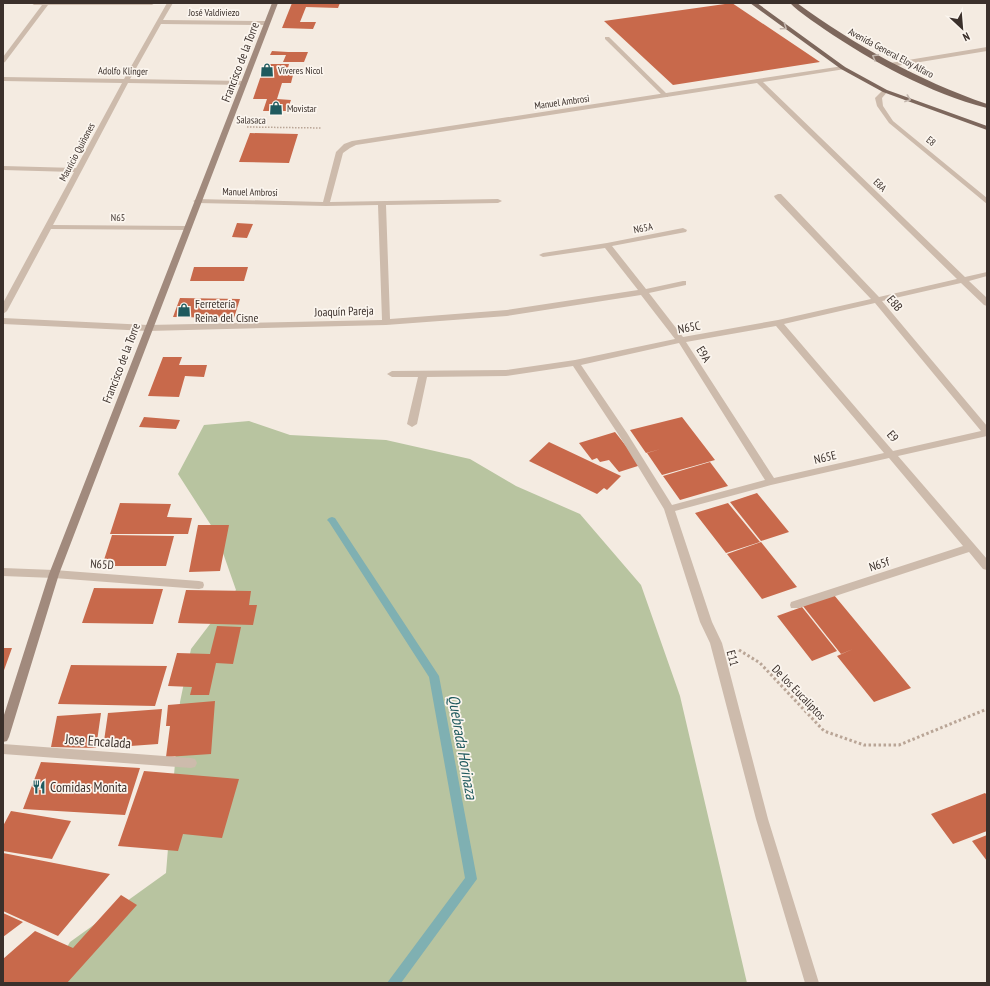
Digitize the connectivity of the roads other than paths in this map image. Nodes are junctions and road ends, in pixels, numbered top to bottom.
1 (34, 3) edge
2 (46, 3) edge
3 (152, 3) edge
4 (170, 3) edge
5 (275, 3) edge
6 (753, 3) edge
7 (793, 3) edge
8 (160, 22) junction
9 (267, 23) junction
10 (607, 38) dead end
11 (987, 48) edge
12 (3, 61) edge
13 (890, 65) junction
14 (843, 68) junction
15 (3, 78) edge
16 (126, 81) junction
17 (759, 82) junction
18 (243, 84) junction
19 (885, 91) junction
20 (666, 96) junction
21 (987, 106) edge
22 (987, 128) edge
23 (3, 168) edge
24 (79, 170) junction
25 (778, 196) dead end
26 (197, 201) junction
27 (498, 202) dead end
28 (987, 202) edge
29 (326, 204) junction
30 (382, 204) junction
31 (48, 227) junction
32 (187, 228) junction
33 (684, 230) dead end
34 (607, 245) junction
35 (543, 255) dead end
36 (987, 274) edge
37 (964, 279) junction
38 (683, 283) dead end
39 (643, 292) junction
40 (876, 300) junction
41 (987, 303) edge
42 (3, 311) edge
43 (3, 321) edge
44 (386, 322) junction
45 (778, 323) junction
46 (148, 328) junction
47 (681, 340) junction
48 (575, 363) junction
49 (392, 374) dead end
50 (423, 374) junction
51 (412, 424) dead end
52 (987, 433) edge
53 (892, 455) junction
54 (771, 482) junction
55 (669, 509) junction
56 (971, 547) junction
57 (987, 566) edge
58 (3, 572) edge
59 (54, 574) junction
60 (199, 584) dead end
61 (795, 605) dead end
62 (3, 737) edge
63 (3, 749) edge
64 (191, 763) dead end
65 (812, 983) edge

1 - 2 street
2 - 3 street
2 - 12 street
4 - 8 street, Mauricio Quiñones
5 - 9 street, Francisco de la Torre
6 -> 14 main road
13 -> 7 main road, Avenida General Eloy Alfaro
8 - 9 street, José Valdiviezo
8 - 16 street, Mauricio Quiñones
9 - 18 street, Francisco de la Torre
10 - 20 street
11 - 13 street
13 - 21 main road, Avenida General Eloy Alfaro
14 - 17 street, Manuel Ambrosi
14 - 19 main road
15 - 16 street, Adolfo Klinger
16 - 18 street, Adolfo Klinger
16 - 24 street, Mauricio Quiñones
17 - 20 street, Manuel Ambrosi
17 - 37 street, E8A
18 - 26 street, Francisco de la Torre
19 -> 22 main road
19 - 28 street, E8
20 - 29 street, Manuel Ambrosi
23 - 24 street
24 - 31 street, Mauricio Quiñones
25 - 40 street, E8B
26 - 29 street, Manuel Ambrosi
26 - 32 street, Francisco de la Torre
27 - 30 street, Manuel Ambrosi
29 - 30 street, Manuel Ambrosi
30 - 44 street
31 - 32 street, N65
31 - 42 street, Mauricio Quiñones
32 - 46 street, Francisco de la Torre
33 - 34 street, N65A
34 - 35 street, N65A
34 - 39 street, E9A
36 - 37 street, N65C
37 - 40 street, N65C
37 - 41 street, E8A
38 - 39 street, Joaquín Pareja
39 - 44 street, Joaquín Pareja
39 - 47 street, E9A
40 - 45 street, N65C
40 - 52 street, E8B
43 - 46 street, Joaquín Pareja
44 - 46 street, Joaquín Pareja
45 - 47 street, N65C
45 - 53 street, E9
46 - 59 street, Francisco de la Torre
47 - 48 street, N65C
47 - 54 street, E9A
48 - 50 street, N65C
48 - 55 street, E11
49 - 50 street, N65C
50 - 51 street
52 - 53 street, N65E
53 - 54 street, N65E
53 - 56 street, E9
54 - 55 street, N65E
55 - 65 street, E11
56 - 57 street, E9
56 - 61 street, N65f
58 - 59 street, N65D
59 - 60 street, N65D
59 - 62 street, Francisco de la Torre
63 - 64 street, Jose Encalada

